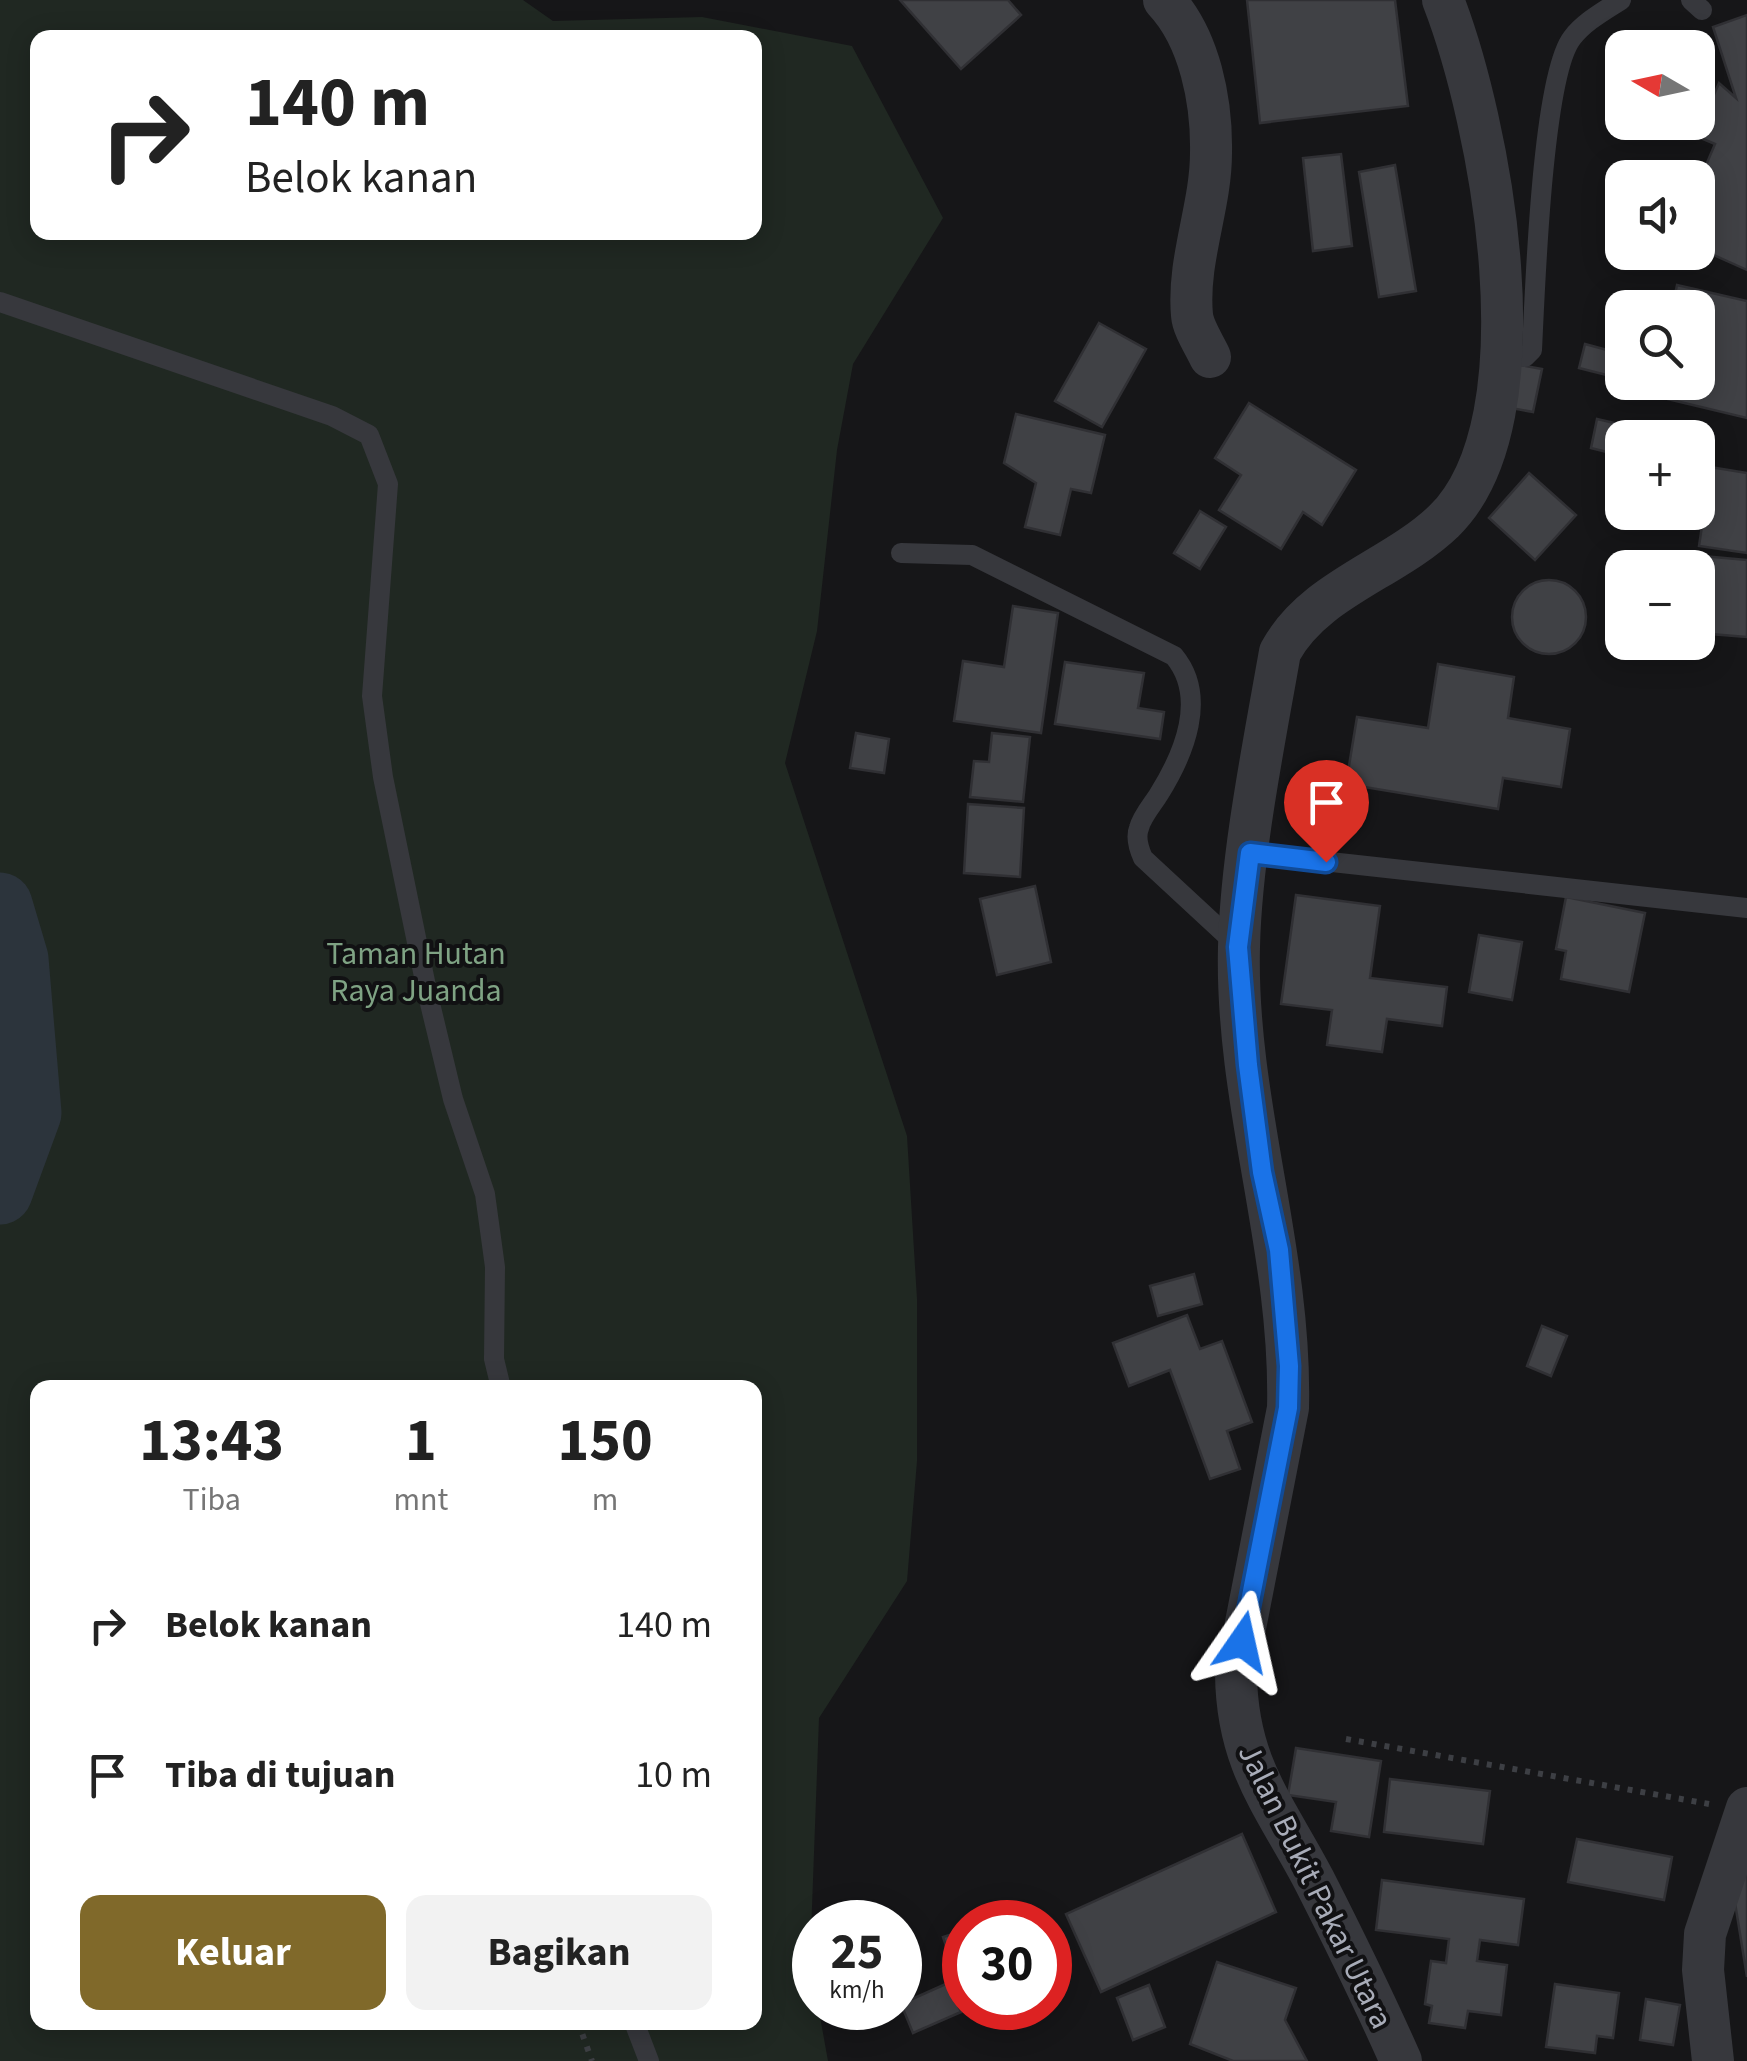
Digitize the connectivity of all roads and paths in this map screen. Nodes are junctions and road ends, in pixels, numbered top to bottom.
1 (1164, 0) edge
2 (1620, 0) edge
3 (1445, 1) edge
4 (0, 302) edge
5 (1501, 335) junction
6 (1210, 357) dead end
7 (901, 554) dead end
8 (1250, 853) junction
9 (1747, 908) edge
10 (1238, 947) junction
11 (499, 1380) edge
12 (1346, 1739) dead end
13 (1746, 1810) edge
14 (581, 2030) edge
15 (637, 2030) edge
16 (592, 2061) edge
17 (648, 2061) edge
18 (1402, 2061) edge
19 (1713, 2061) edge

1 - 6 street
2 - 5 lane
3 - 5 street, Jalan Bukit Pakar Utara
4 - 11 lane
5 - 8 street, Jalan Bukit Pakar Utara
7 - 10 lane
8 - 9 lane
8 - 10 street, Jalan Bukit Pakar Utara
10 - 18 street, Jalan Bukit Pakar Utara
12 - 13 path
13 - 19 street
14 - 16 path
15 - 17 lane

